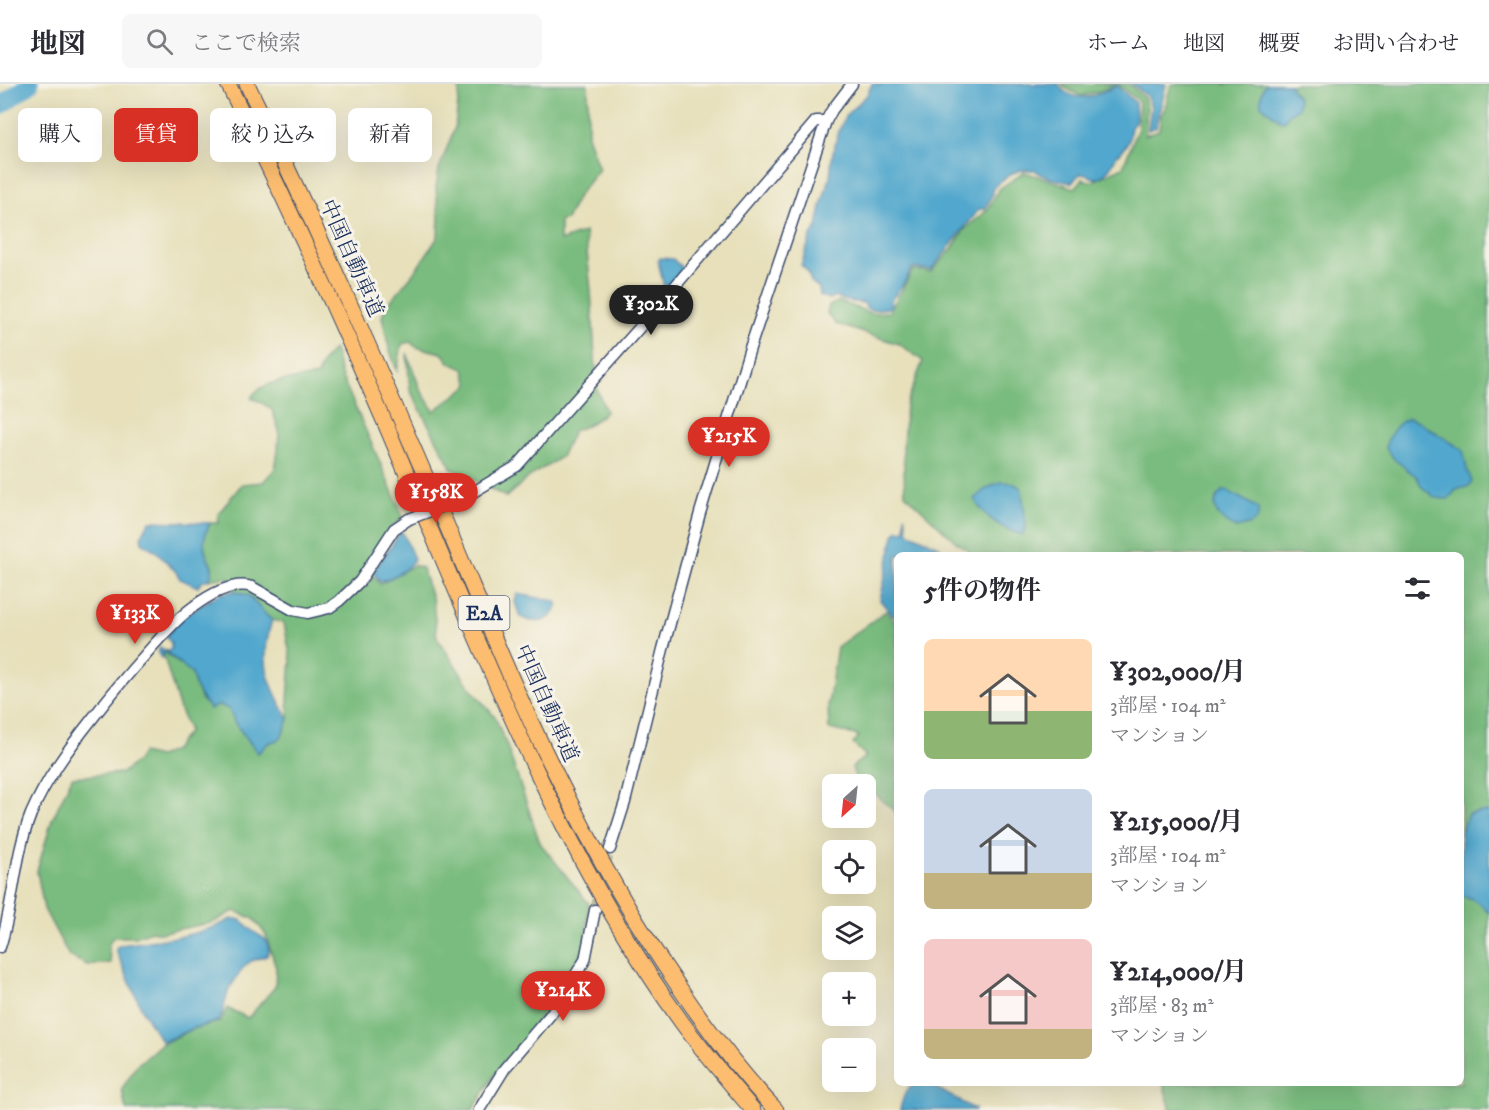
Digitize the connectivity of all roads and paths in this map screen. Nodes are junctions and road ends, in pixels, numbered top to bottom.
1 (228, 84) edge
2 (247, 84) edge
3 (852, 84) edge
4 (826, 121) junction
5 (610, 849) tunnel mouth
6 (595, 910) tunnel mouth
7 (0, 947) edge
8 (479, 1110) edge
9 (753, 1110) edge
10 (776, 1110) edge

1 - 9 highway, 中国自動車道 / E2A
2 - 10 highway, 中国自動車道 / E2A
3 - 4 street
4 - 5 street
4 - 7 street, bridge
6 - 8 street

